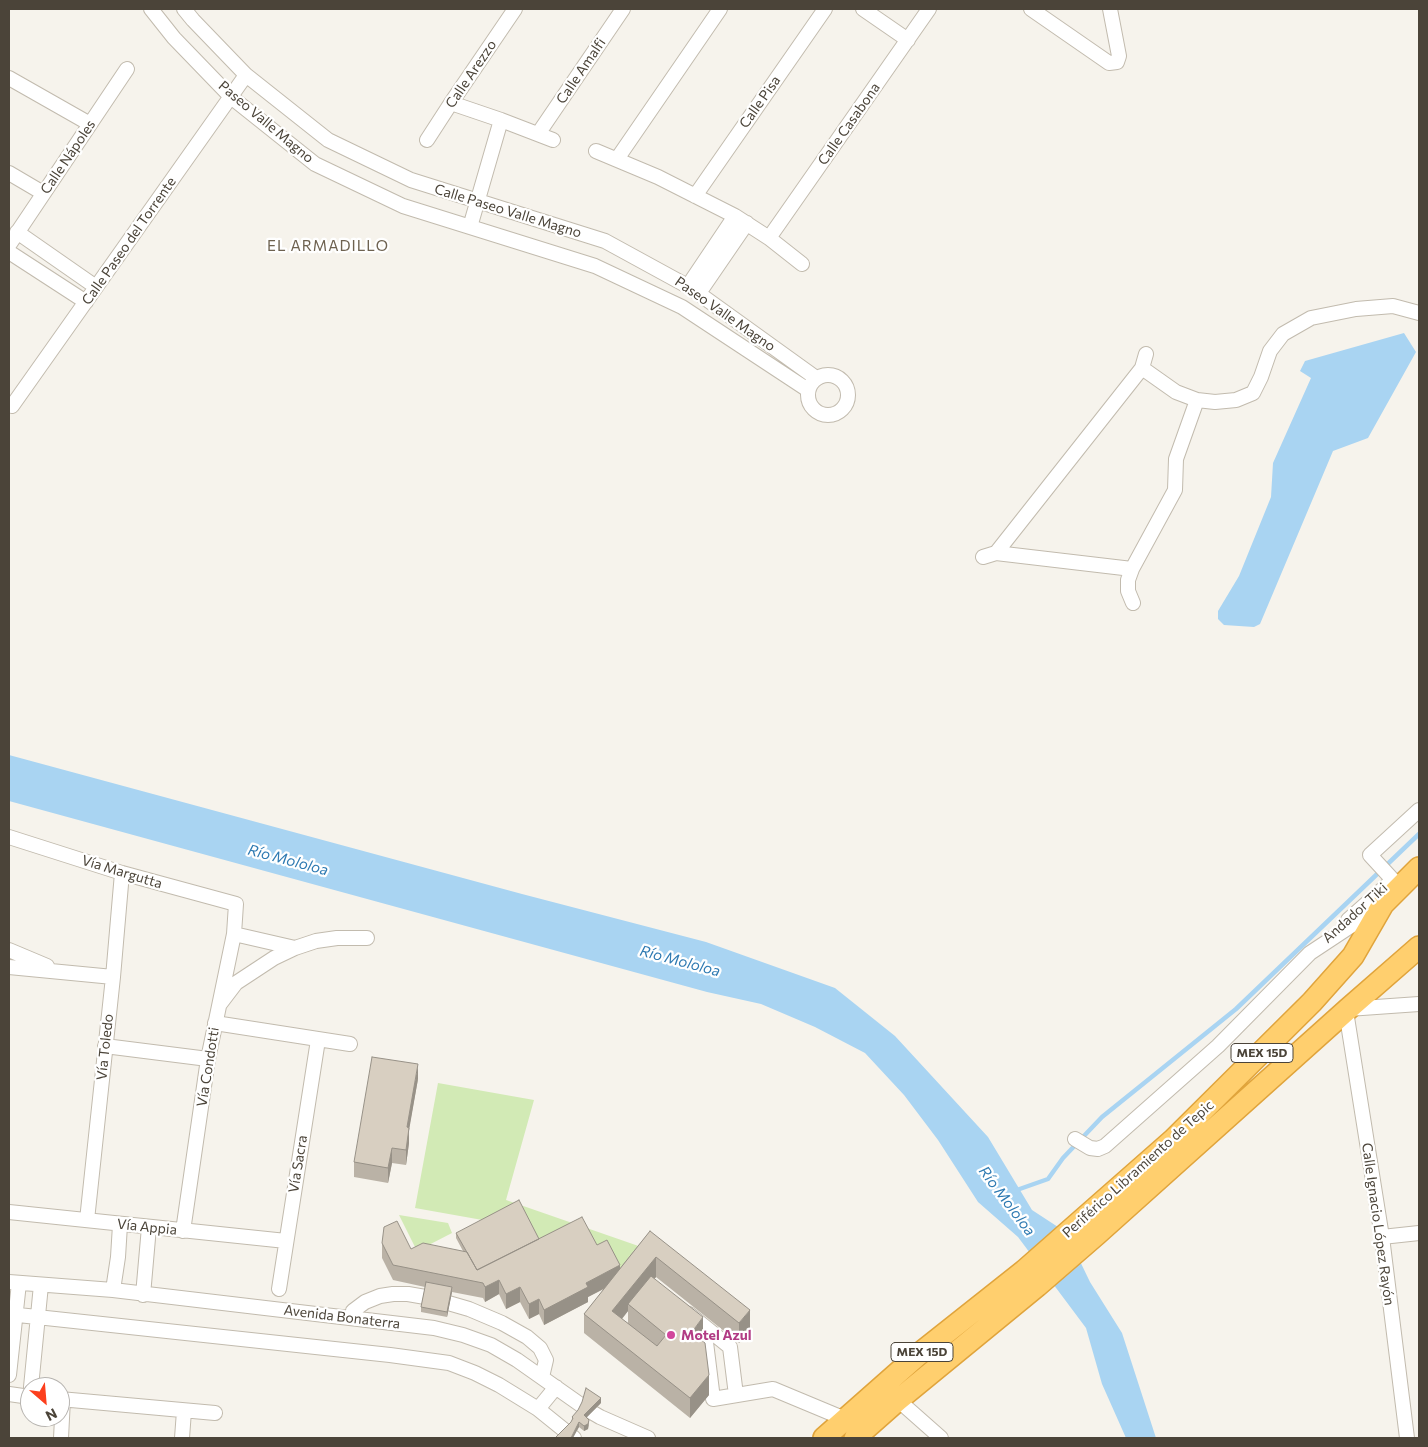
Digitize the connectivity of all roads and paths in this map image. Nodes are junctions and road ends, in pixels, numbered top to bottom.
1 (151, 9) edge
2 (184, 9) edge
3 (515, 9) edge
4 (623, 9) edge
5 (720, 9) edge
6 (825, 9) edge
7 (863, 9) edge
8 (929, 9) edge
9 (1031, 9) edge
10 (1110, 9) edge
11 (908, 40) junction
12 (127, 69) dead end
13 (246, 75) junction
14 (9, 78) edge
15 (231, 97) junction
16 (451, 103) junction
17 (501, 120) junction
18 (90, 124) junction
19 (538, 134) junction
20 (427, 140) dead end
21 (554, 140) dead end
22 (596, 151) dead end
23 (617, 159) junction
24 (9, 174) edge
25 (411, 180) joint
26 (43, 193) junction
27 (696, 196) junction
28 (477, 201) junction
29 (403, 206) joint
30 (741, 220) junction
31 (470, 227) junction
32 (17, 232) junction
33 (769, 238) junction
34 (604, 241) joint
35 (9, 245) edge
36 (9, 252) edge
37 (802, 264) dead end
38 (596, 266) joint
39 (69, 268) junction
40 (58, 285) junction
41 (96, 287) junction
42 (693, 289) junction
43 (86, 302) junction
44 (1419, 313) edge
45 (1146, 354) dead end
46 (1142, 368) junction
47 (1197, 400) junction
48 (12, 406) dead end
49 (1132, 569) junction
50 (1133, 604) dead end
51 (1419, 810) edge
52 (9, 837) edge
53 (1419, 868) edge
54 (122, 873) junction
55 (236, 904) joint
56 (1383, 904) junction
57 (234, 934) junction
58 (367, 938) dead end
59 (1419, 947) edge
60 (296, 948) junction
61 (9, 950) edge
62 (1310, 953) junction
63 (9, 967) edge
64 (63, 972) junction
65 (113, 977) junction
66 (1419, 1004) edge
67 (218, 1006) junction
68 (1347, 1010) junction
69 (215, 1023) junction
70 (318, 1040) junction
71 (350, 1044) dead end
72 (105, 1046) junction
73 (208, 1059) junction
74 (1079, 1142) dead end
75 (9, 1212) edge
76 (87, 1220) junction
77 (120, 1225) junction
78 (149, 1227) junction
79 (1091, 1227) junction
80 (183, 1231) junction
81 (1419, 1233) edge
82 (1382, 1238) junction
83 (286, 1241) junction
84 (1031, 1279) junction
85 (14, 1282) edge
86 (41, 1285) junction
87 (279, 1289) dead end
88 (114, 1290) junction
89 (143, 1295) junction
90 (675, 1303) edge
91 (354, 1312) dead end
92 (12, 1314) edge
93 (38, 1317) junction
94 (704, 1326) junction
95 (9, 1375) edge
96 (32, 1377) edge
97 (542, 1377) junction
98 (556, 1386) junction
99 (736, 1395) junction
100 (70, 1400) edge
101 (898, 1400) junction
102 (538, 1410) junction
103 (184, 1411) junction
104 (215, 1413) dead end
105 (845, 1419) junction
106 (182, 1438) edge
107 (574, 1438) edge
108 (648, 1438) edge
109 (824, 1438) edge
110 (855, 1438) edge
111 (941, 1438) edge
112 (1407, 1438) edge

1 - 15 street, Paseo Valle Magno
2 - 13 street, Paseo Valle Magno
3 - 16 street, Calle Arezzo
4 - 19 street, Calle Amalfi
5 - 23 street
6 - 27 street, Calle Pisa
7 - 11 street
8 - 11 street, Calle Casabona
9 - 10 street
11 - 33 street, Calle Casabona
12 - 18 street, Calle Nápoles
13 - 15 street, Calle Paseo del Torrente
13 - 25 street, Paseo Valle Magno
14 - 18 street
15 - 29 street, Paseo Valle Magno
15 - 41 street, Calle Paseo del Torrente
16 - 17 street
16 - 20 street, Calle Arezzo
17 - 19 street
17 - 28 street
18 - 26 street, Calle Nápoles
19 - 21 street
22 - 23 street
23 - 27 street
24 - 26 street
25 - 28 street, Calle Paseo Valle Magno
26 - 32 street, Calle Nápoles
27 - 30 street
28 - 31 street
28 - 34 street, Calle Paseo Valle Magno
29 - 31 street, Calle Paseo Valle Magno
30 - 33 street
30 - 42 street
31 - 38 street, Calle Paseo Valle Magno
32 - 35 street, Calle Nápoles
32 - 39 street
33 - 37 street
34 - 42 street, Paseo Valle Magno
36 - 40 street
38 - 42 street, Paseo Valle Magno
39 - 40 street
39 - 41 street
40 - 43 street
41 - 43 street, Calle Paseo del Torrente
43 - 48 street, Calle Paseo del Torrente
44 - 47 street
45 - 46 street
46 - 47 street
46 - 49 street
47 - 49 street
49 - 50 street
51 - 62 street, Andador Tiki
52 - 54 street, Vía Margutta
53 - 56 highway, Periférico Libramiento de Tepic / MEX 15D
54 - 55 street, Vía Margutta
54 - 65 street, Vía Toledo
55 - 57 street, Vía Condotti
56 - 62 street
56 - 79 highway, Periférico Libramiento de Tepic / MEX 15D
57 - 60 street
57 - 67 street, Vía Condotti
58 - 60 street
59 - 68 highway, Periférico Libramiento de Tepic / MEX 15D
60 - 67 street
61 - 64 street
62 - 74 street
63 - 64 street
64 - 65 street
65 - 72 street, Vía Toledo
66 - 68 street
67 - 69 street, Vía Condotti
68 - 79 highway, Periférico Libramiento de Tepic / MEX 15D
68 - 82 street, Calle Ignacio López Rayón
69 - 70 street
69 - 73 street, Vía Condotti
70 - 71 street
70 - 83 street, Vía Sacra
72 - 73 street
72 - 76 street, Vía Toledo
73 - 80 street, Vía Condotti
75 - 76 street, Vía Appia
76 - 77 street, Vía Appia
77 - 78 street, Vía Appia
77 - 88 street
78 - 80 street, Vía Appia
78 - 89 street
79 - 84 highway, Periférico Libramiento de Tepic / MEX 15D
80 - 83 street, Vía Appia
81 - 82 street
82 - 112 street, Calle Ignacio López Rayón
83 - 87 street, Vía Sacra
84 - 101 highway, Periférico Libramiento de Tepic / MEX 15D
84 - 105 highway, Periférico Libramiento de Tepic / MEX 15D
85 - 86 street, Avenida Bonaterra
85 - 92 street
86 - 88 street, Avenida Bonaterra
86 - 93 street
88 - 89 street, Avenida Bonaterra
89 - 97 street, Avenida Bonaterra
90 - 94 street
91 - 97 street
92 - 93 street
92 - 95 street
93 - 96 street
93 - 102 street
94 - 99 street
94 - 99 street
97 - 98 street, Avenida Bonaterra
98 - 102 street
98 - 108 street, Avenida Bonaterra
99 - 105 street
100 - 103 street
101 - 110 highway, Periférico Libramiento de Tepic / MEX 15D
101 - 111 street
102 - 107 street
103 - 104 street
103 - 106 street
105 - 109 highway, Periférico Libramiento de Tepic / MEX 15D

